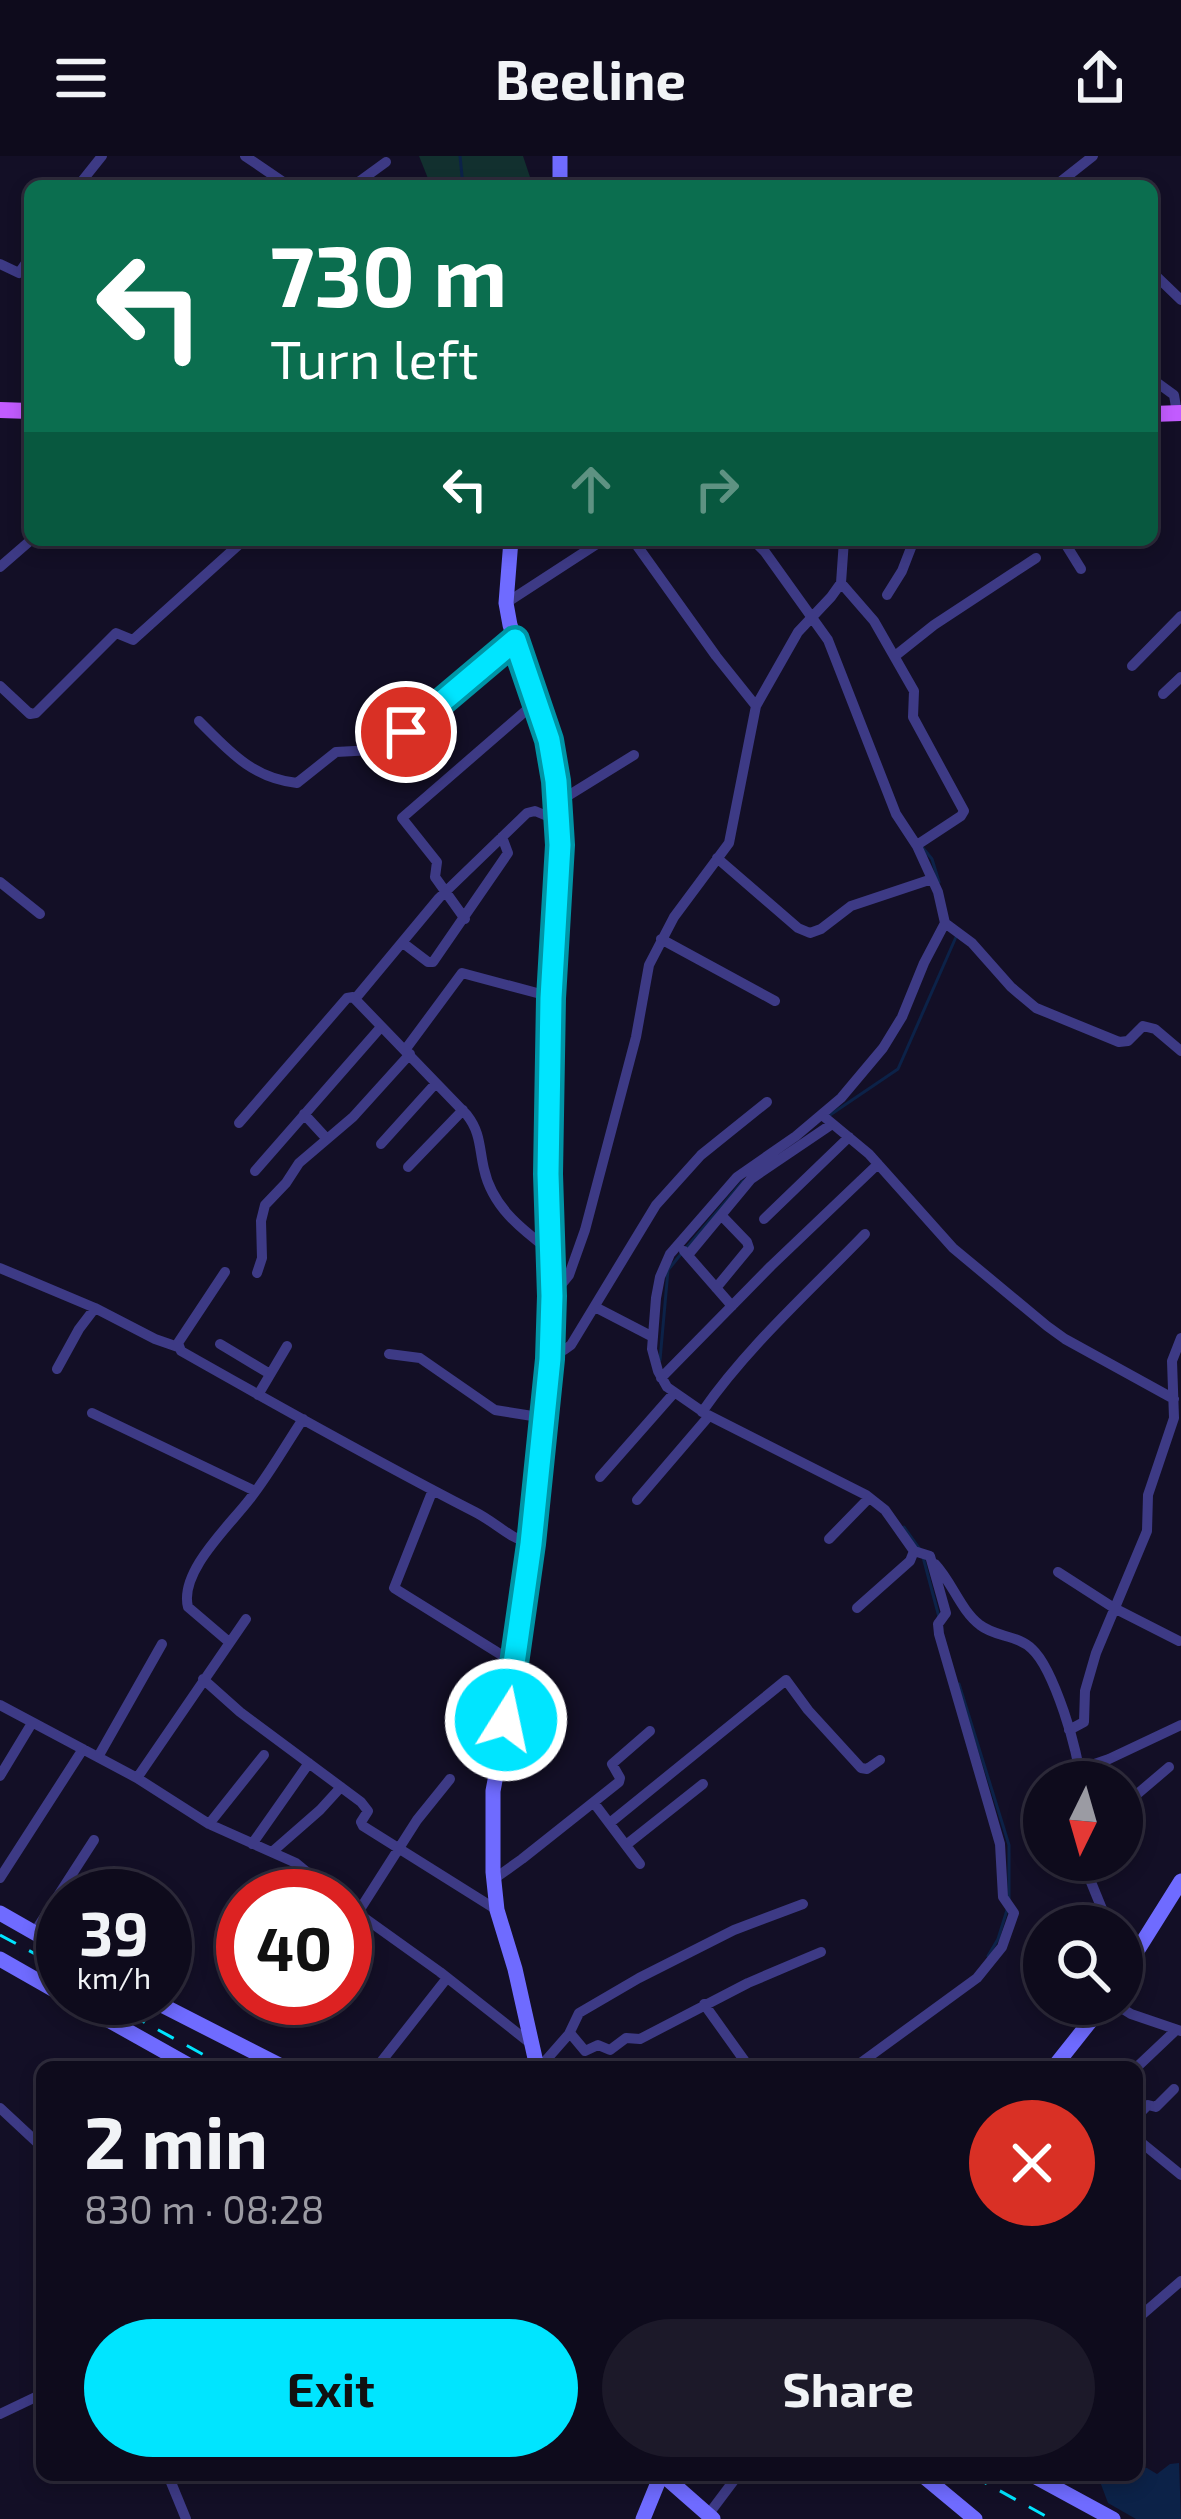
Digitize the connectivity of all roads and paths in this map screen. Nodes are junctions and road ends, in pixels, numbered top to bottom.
1 (102, 156) edge
2 (245, 156) edge
3 (1093, 156) edge
4 (386, 162) dead end
5 (1069, 174) junction
6 (83, 180) edge
7 (280, 180) edge
8 (361, 180) edge
9 (1062, 180) edge
10 (1074, 180) edge
11 (1158, 278) edge
12 (1181, 300) edge
13 (1158, 384) edge
14 (1179, 413) edge
15 (25, 546) edge
16 (237, 546) edge
17 (511, 546) edge
18 (594, 546) edge
19 (637, 546) edge
20 (759, 546) edge
21 (844, 546) edge
22 (912, 546) edge
23 (1067, 546) edge
24 (1036, 558) dead end
25 (0, 567) edge
26 (1082, 568) dead end
27 (841, 583) junction
28 (887, 595) dead end
29 (506, 604) junction
30 (813, 616) junction
31 (1181, 616) edge
32 (515, 640) junction
33 (895, 656) junction
34 (1132, 666) dead end
35 (1181, 677) edge
36 (0, 686) edge
37 (1163, 694) dead end
38 (537, 701) junction
39 (756, 706) junction
40 (199, 721) dead end
41 (634, 755) dead end
42 (558, 802) junction
43 (559, 820) junction
44 (502, 837) junction
45 (920, 842) junction
46 (717, 858) junction
47 (932, 879) junction
48 (0, 882) edge
49 (445, 893) junction
50 (40, 914) dead end
51 (465, 919) junction
52 (950, 926) junction
53 (661, 939) junction
54 (404, 943) junction
55 (551, 998) junction
56 (356, 999) junction
57 (775, 1001) dead end
58 (381, 1027) junction
59 (1181, 1051) edge
60 (408, 1052) junction
61 (436, 1083) junction
62 (767, 1102) dead end
63 (463, 1110) junction
64 (304, 1114) junction
65 (826, 1119) junction
66 (239, 1123) dead end
67 (849, 1137) junction
68 (327, 1138) junction
69 (381, 1144) dead end
70 (878, 1164) junction
71 (408, 1167) dead end
72 (255, 1171) dead end
73 (721, 1215) junction
74 (764, 1219) dead end
75 (866, 1234) dead end
76 (549, 1250) junction
77 (683, 1250) junction
78 (0, 1268) edge
79 (225, 1272) dead end
80 (257, 1273) dead end
81 (716, 1288) junction
82 (552, 1296) junction
83 (731, 1306) junction
84 (595, 1307) junction
85 (95, 1308) junction
86 (652, 1337) junction
87 (1181, 1338) edge
88 (220, 1344) dead end
89 (287, 1346) dead end
90 (178, 1347) junction
91 (550, 1350) junction
92 (389, 1354) dead end
93 (57, 1369) dead end
94 (270, 1374) junction
95 (663, 1376) junction
96 (674, 1393) junction
97 (258, 1394) junction
98 (1174, 1399) junction
99 (705, 1410) junction
100 (92, 1414) dead end
101 (545, 1418) junction
102 (303, 1419) junction
103 (600, 1477) dead end
104 (256, 1491) junction
105 (432, 1492) junction
106 (869, 1498) junction
107 (637, 1500) dead end
108 (830, 1539) dead end
109 (531, 1544) junction
110 (921, 1555) junction
111 (1058, 1572) dead end
112 (857, 1608) dead end
113 (1114, 1608) junction
114 (246, 1618) dead end
115 (1179, 1641) edge
116 (230, 1642) junction
117 (162, 1644) dead end
118 (516, 1664) junction
119 (203, 1679) junction
120 (0, 1705) edge
121 (32, 1724) junction
122 (1181, 1726) edge
123 (1070, 1730) junction
124 (650, 1731) dead end
125 (83, 1749) junction
126 (264, 1755) dead end
127 (98, 1756) junction
128 (880, 1760) dead end
129 (1077, 1761) edge
130 (1107, 1761) edge
131 (309, 1763) junction
132 (1169, 1767) dead end
133 (0, 1776) edge
134 (136, 1778) junction
135 (450, 1779) dead end
136 (703, 1784) dead end
137 (341, 1787) junction
138 (1143, 1789) edge
139 (594, 1803) junction
140 (610, 1822) junction
141 (209, 1824) junction
142 (94, 1840) dead end
143 (252, 1844) junction
144 (626, 1845) junction
145 (400, 1848) junction
146 (272, 1852) junction
147 (640, 1864) dead end
148 (304, 1869) edge
149 (0, 1878) edge
150 (494, 1879) junction
151 (1181, 1881) edge
152 (372, 1891) edge
153 (803, 1904) dead end
154 (497, 1910) junction
155 (0, 1913) edge
156 (372, 1925) edge
157 (34, 1933) joint
158 (1143, 1942) edge
159 (821, 1952) dead end
160 (0, 1959) edge
161 (447, 1978) junction
162 (36, 1979) edge
163 (704, 2004) junction
164 (1143, 2018) edge
165 (192, 2020) edge
166 (117, 2025) edge
167 (1087, 2025) edge
168 (1179, 2030) edge
169 (570, 2032) junction
170 (530, 2043) junction
171 (744, 2060) dead end
172 (181, 2061) edge
173 (271, 2061) edge
174 (382, 2061) edge
175 (536, 2061) edge
176 (543, 2061) edge
177 (863, 2061) edge
178 (1059, 2061) edge
179 (1143, 2062) edge
180 (1174, 2089) dead end
181 (0, 2108) edge
182 (1143, 2110) edge
183 (36, 2141) edge
184 (1143, 2144) edge
185 (1181, 2176) edge
186 (1181, 2281) edge
187 (1143, 2314) edge
188 (36, 2397) edge
189 (0, 2414) edge
190 (170, 2481) edge
191 (655, 2481) edge
192 (662, 2481) edge
193 (734, 2481) edge
194 (929, 2481) edge
195 (1043, 2481) edge
196 (711, 2517) edge
197 (186, 2519) edge
198 (643, 2519) edge
199 (975, 2519) edge
200 (1113, 2519) edge

1 - 6 street
2 - 7 street
3 - 5 street
4 - 8 street
5 - 9 street
5 - 10 street
11 - 12 street
13 - 14 street
15 - 25 street
16 - 36 street
17 - 29 street
18 - 29 street
19 - 39 street
20 - 30 street
21 - 27 street
22 - 28 street
23 - 26 street
24 - 33 street
27 - 30 street
27 - 33 street
29 - 32 street
30 - 39 street
30 - 45 street
31 - 34 street
32 - 38 street
32 - 40 street
33 - 45 street
35 - 37 street
38 - 42 street
38 - 49 street
39 - 46 street
41 - 42 street
42 - 43 street
43 - 44 street
43 - 55 street
44 - 49 street
44 - 51 street
45 - 47 street
46 - 47 street
46 - 53 street
47 - 52 street
48 - 50 street
49 - 51 street
49 - 54 street
51 - 54 street
52 - 59 street
52 - 65 street
53 - 57 street
53 - 82 street
54 - 56 street
55 - 60 street
55 - 76 street
56 - 58 street
56 - 66 street
58 - 60 street
58 - 64 street
60 - 61 street
60 - 68 street
61 - 63 street
61 - 69 street
62 - 84 street
63 - 71 street
63 - 76 street
64 - 68 street
64 - 72 street
65 - 67 street
65 - 73 street
65 - 77 street
67 - 70 street
67 - 74 street
68 - 80 street
70 - 83 street
70 - 98 street
73 - 77 street
73 - 81 street
75 - 99 street
76 - 82 street
77 - 81 street
77 - 86 street
78 - 85 street
79 - 90 street
81 - 83 street
82 - 91 street
83 - 95 street
84 - 86 street
84 - 91 street
85 - 90 street
85 - 93 street
86 - 95 street
87 - 98 street
88 - 94 street
89 - 94 street
90 - 97 street
91 - 101 street
92 - 101 street
94 - 97 street
95 - 96 street
96 - 99 street
96 - 103 street
97 - 102 street
98 - 113 street
99 - 106 street
99 - 107 street
100 - 104 street
101 - 109 street
102 - 104 street
102 - 105 street
104 - 116 street
105 - 109 street
105 - 118 street
106 - 108 street
106 - 110 street
109 - 118 street
110 - 112 street
110 - 123 street
110 - 177 street
111 - 113 street
113 - 115 street
113 - 123 street
114 - 116 street
116 - 119 street
117 - 127 street
118 - 150 street
119 - 131 street
119 - 134 street
120 - 121 street
121 - 125 street
121 - 133 street
122 - 130 street
123 - 129 street
124 - 139 street
125 - 127 street
125 - 149 street
126 - 141 street
127 - 134 street
128 - 140 street
131 - 137 street
131 - 143 street
132 - 138 street
134 - 141 street
135 - 145 street
136 - 144 street
137 - 145 street
137 - 146 street
139 - 140 street
139 - 150 street
140 - 144 street
141 - 143 street
142 - 157 street
143 - 146 street
144 - 147 street
145 - 152 street
145 - 154 street
146 - 148 street
150 - 154 street
151 - 158 street
153 - 169 street
154 - 170 street
155 - 157 street
156 - 161 street
159 - 163 street
160 - 162 street
161 - 170 street
161 - 174 street
163 - 169 street
163 - 171 street
164 - 168 street
165 - 173 street
166 - 172 street
167 - 178 street
168 - 179 street
169 - 176 street
170 - 175 street
180 - 182 street
181 - 183 street
184 - 185 street
186 - 187 street
188 - 189 street
190 - 197 street
191 - 198 street
192 - 196 street
193 - 196 street
194 - 199 street
195 - 200 street

